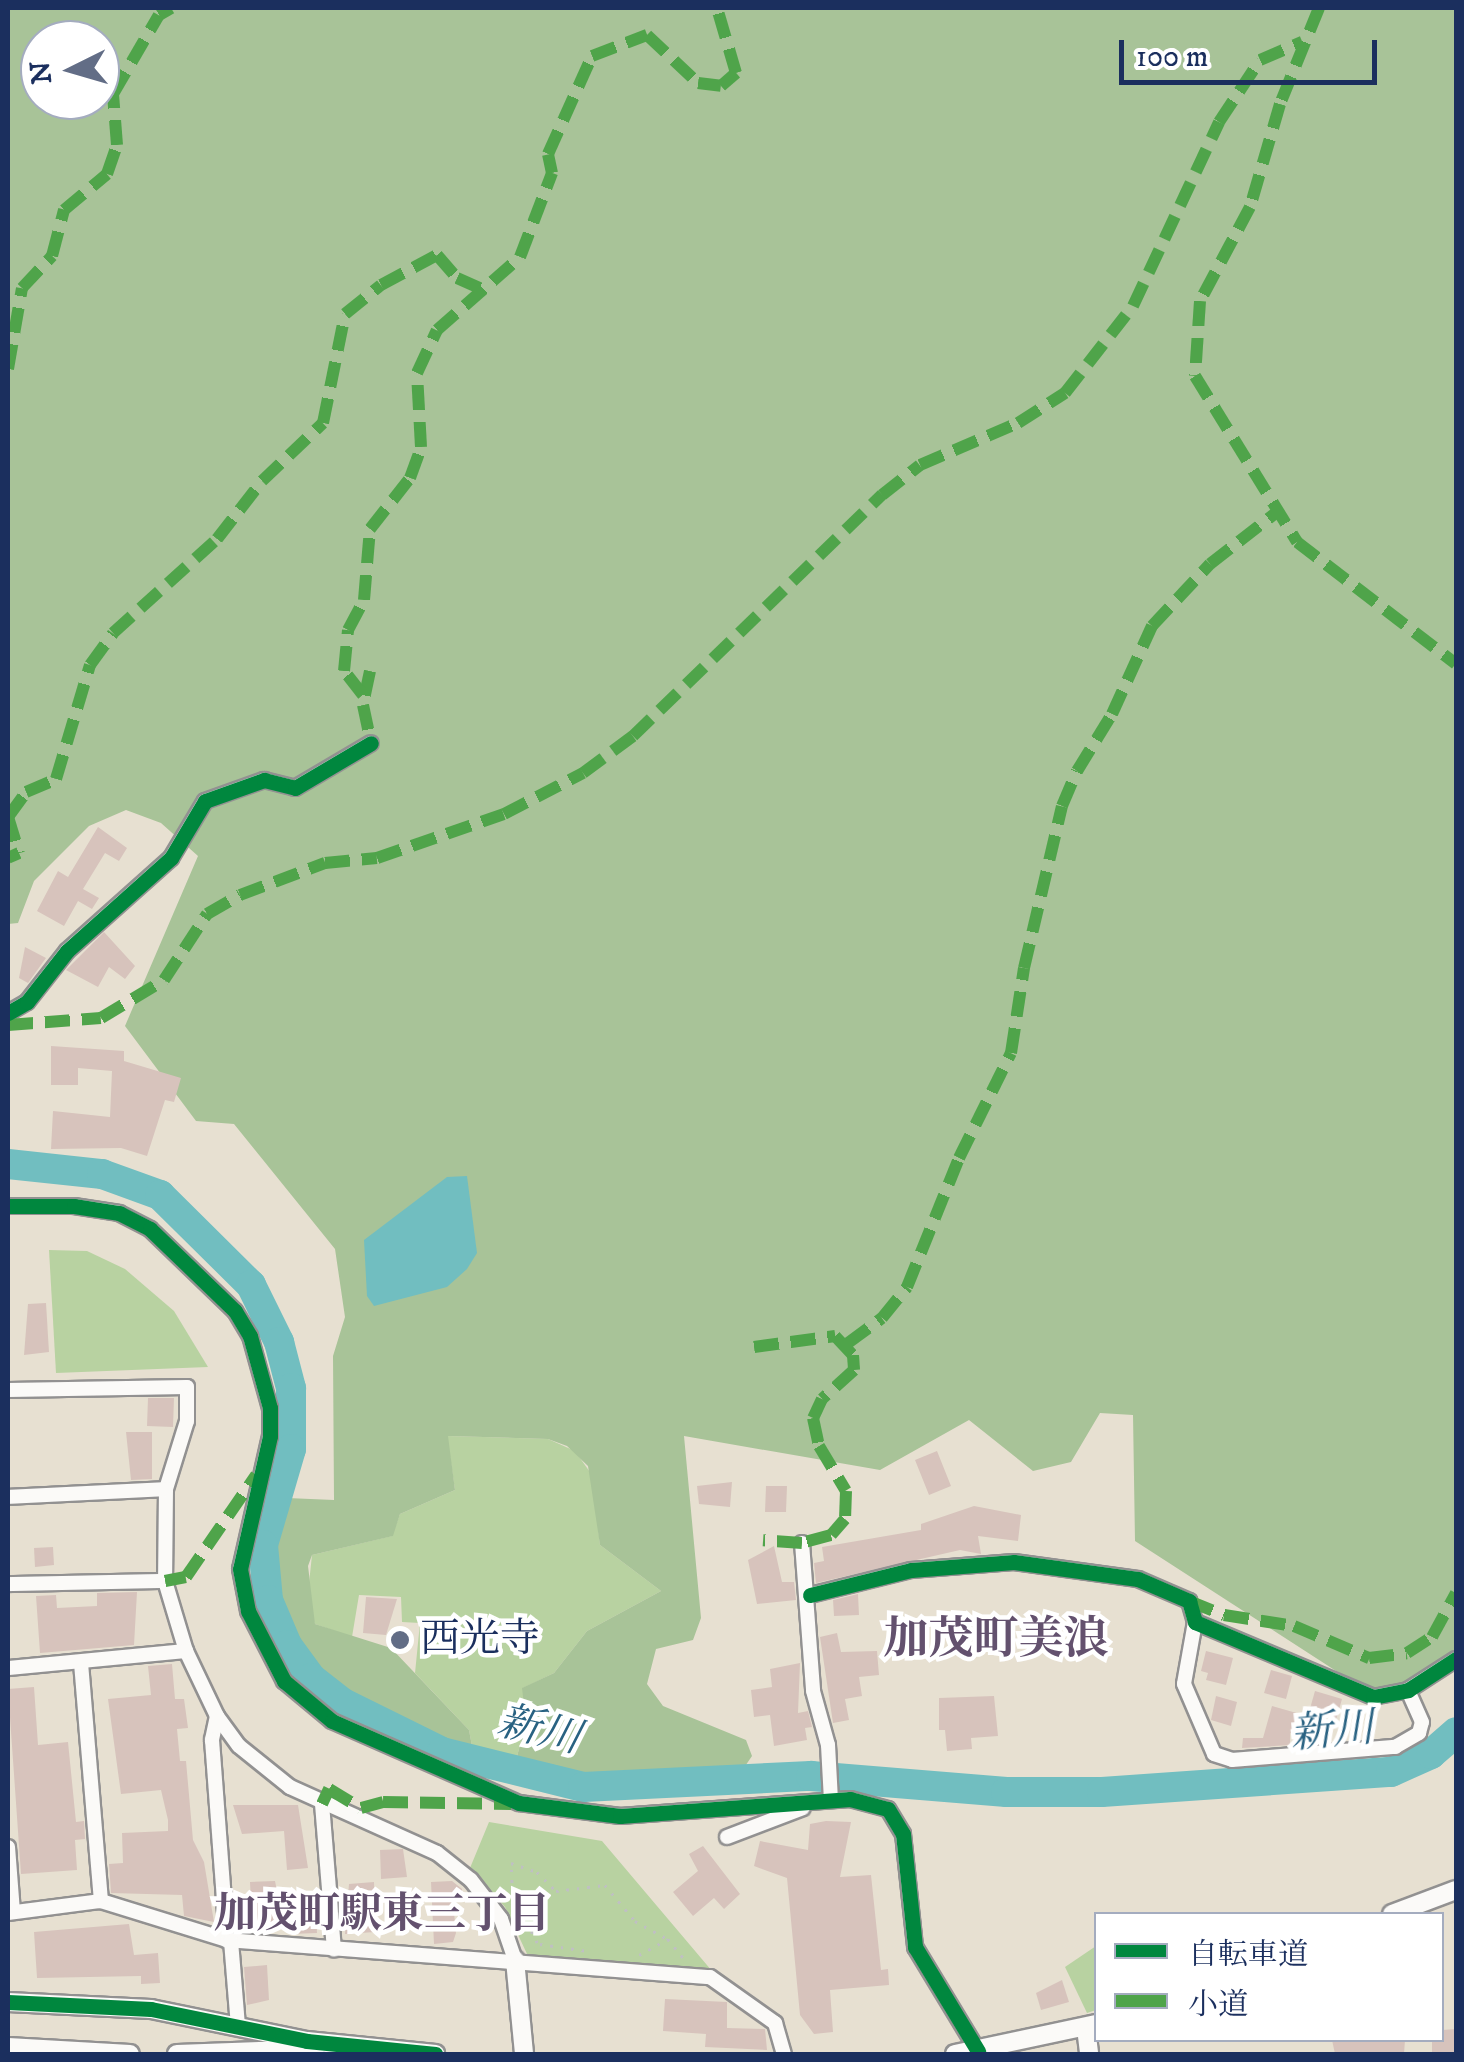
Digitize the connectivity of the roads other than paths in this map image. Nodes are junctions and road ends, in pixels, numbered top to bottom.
1 (370, 743) dead end
2 (8, 1013) edge
3 (8, 1206) edge
4 (8, 1390) edge
5 (166, 1489) junction
6 (8, 1498) edge
7 (802, 1543) dead end
8 (165, 1580) junction
9 (8, 1584) edge
10 (810, 1595) junction
11 (1195, 1622) junction
12 (186, 1651) junction
13 (1456, 1659) edge
14 (81, 1663) junction
15 (8, 1668) edge
16 (1408, 1690) junction
17 (216, 1716) junction
18 (831, 1797) junction
19 (812, 1803) junction
20 (322, 1804) junction
21 (727, 1837) dead end
22 (8, 1847) edge
23 (1456, 1890) edge
24 (101, 1901) junction
25 (10, 1912) edge
26 (1397, 1912) edge
27 (229, 1940) junction
28 (334, 1950) junction
29 (514, 1960) junction
30 (8, 2002) edge
31 (238, 2026) junction
32 (1091, 2026) edge
33 (8, 2046) edge
34 (340, 2050) edge
35 (978, 2050) junction
36 (130, 2054) edge
37 (177, 2054) edge
38 (436, 2054) edge
39 (524, 2054) edge
40 (784, 2054) edge
41 (956, 2054) edge
42 (1089, 2054) edge

1 - 2 street
3 - 19 street
4 - 5 street
5 - 6 street
5 - 8 street
7 - 10 street
8 - 9 street
8 - 12 street
10 - 11 street
10 - 18 street
11 - 16 street
11 - 16 street
12 - 14 street
12 - 17 street
13 - 16 street
14 - 15 street
14 - 24 street
17 - 20 street
17 - 27 street
18 - 19 street
18 - 35 street
19 - 21 street
20 - 28 street
20 - 29 street
22 - 25 street
23 - 26 street
24 - 25 street
24 - 27 street
27 - 28 street
27 - 31 street
28 - 29 street
29 - 39 street
29 - 40 street
30 - 31 street
31 - 34 street
32 - 35 street
32 - 42 street
33 - 36 street
34 - 37 street
34 - 38 street
35 - 41 street

